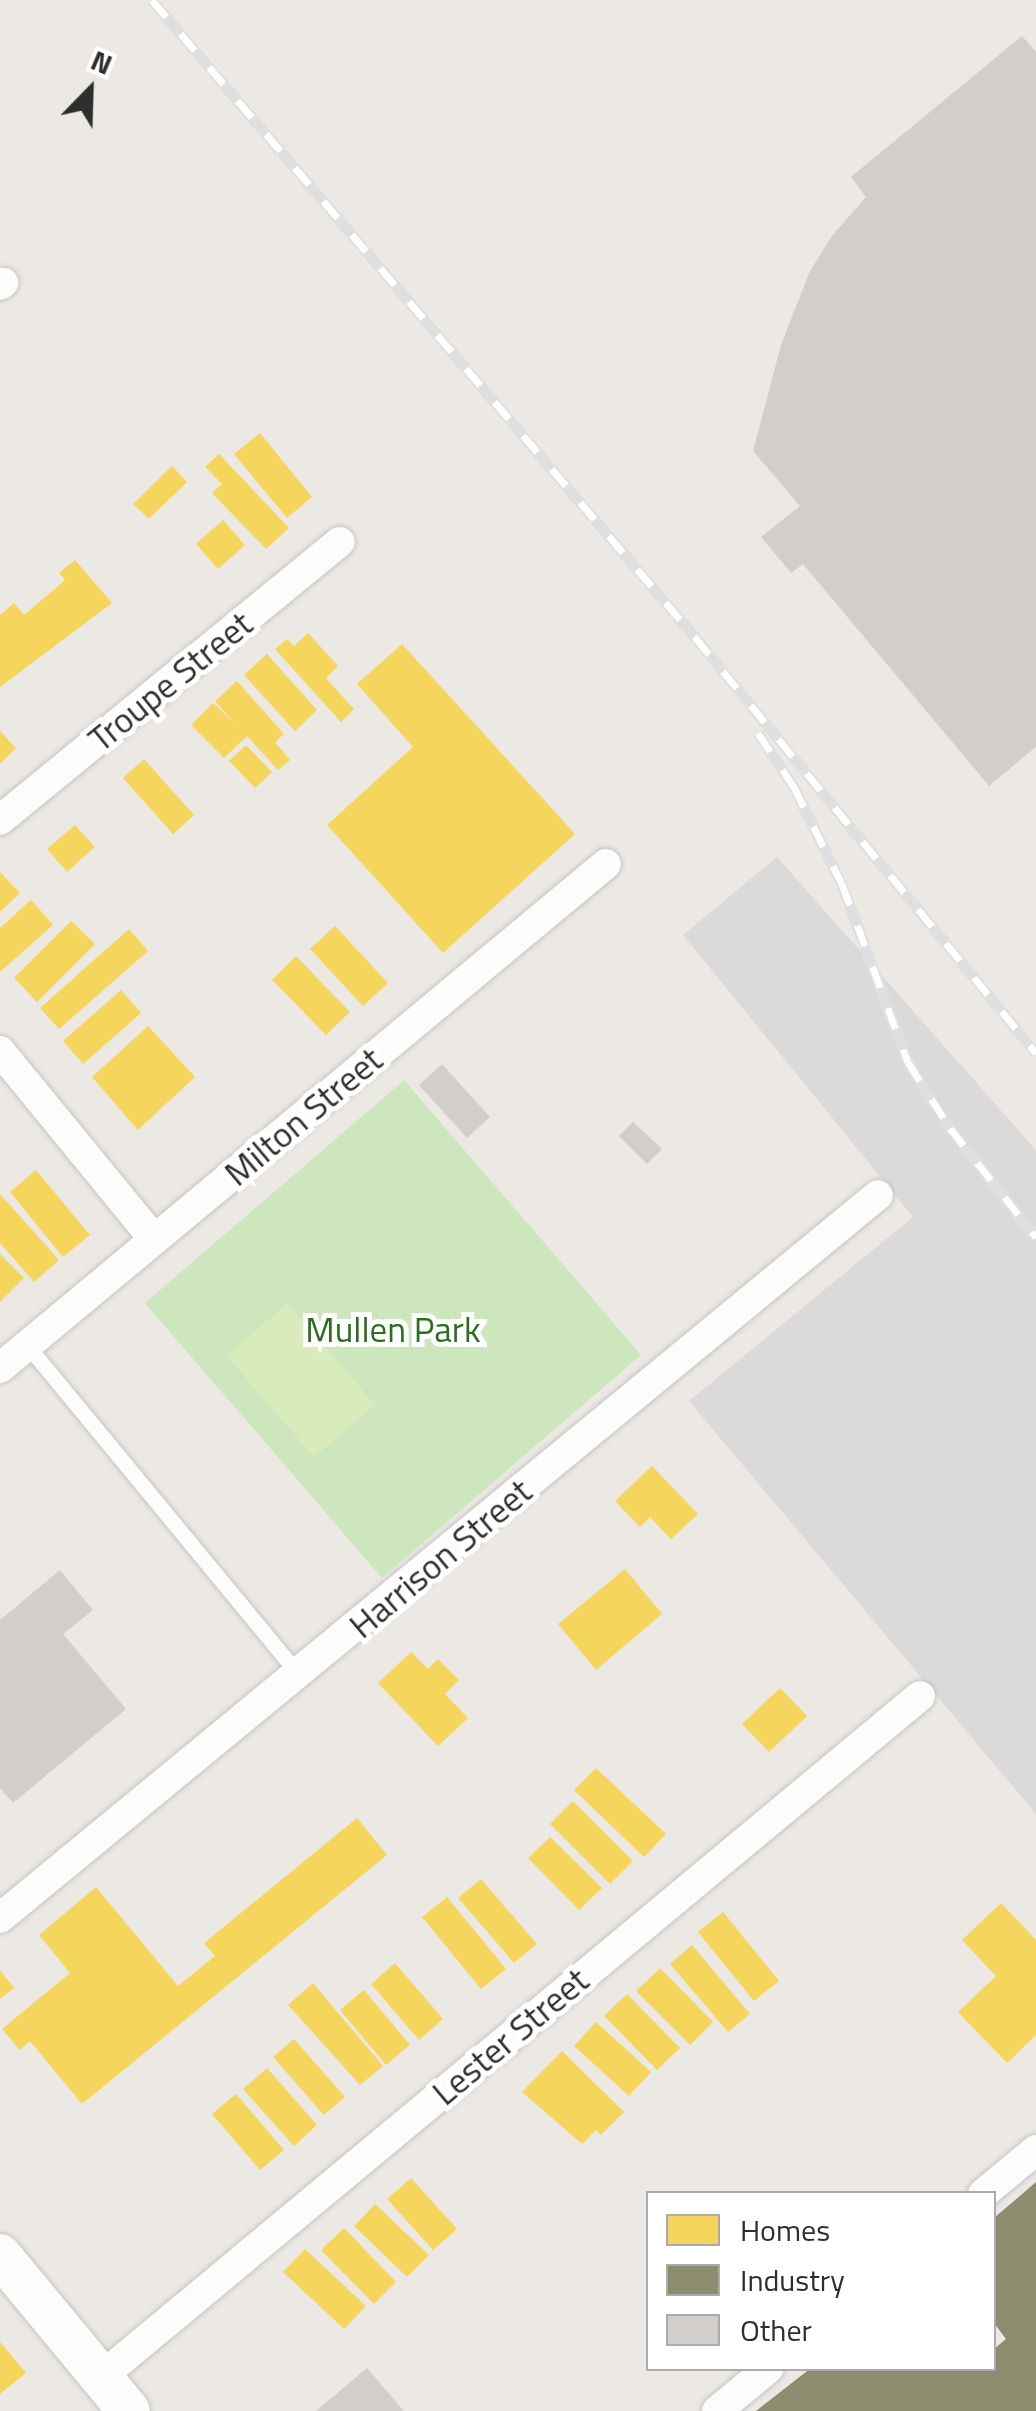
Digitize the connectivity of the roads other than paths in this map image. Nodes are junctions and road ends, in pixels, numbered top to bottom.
1 (340, 542) dead end
2 (0, 820) edge
3 (606, 864) dead end
4 (0, 1051) edge
5 (878, 1195) dead end
6 (154, 1239) junction
7 (27, 1345) junction
8 (0, 1368) edge
9 (298, 1674) junction
10 (920, 1696) dead end
11 (0, 1918) edge
12 (1036, 2150) edge
13 (987, 2191) edge
14 (0, 2254) edge
15 (765, 2371) edge
16 (101, 2377) junction
17 (129, 2411) edge
18 (717, 2411) edge

1 - 2 street, Troupe Street
3 - 6 street, Milton Street
4 - 6 street
5 - 9 street, Harrison Street
6 - 7 street, Milton Street
7 - 8 street, Milton Street
7 - 9 lane
9 - 11 street, Harrison Street
10 - 16 street, Lester Street
12 - 13 street
14 - 16 main road
15 - 18 street
16 - 17 main road

